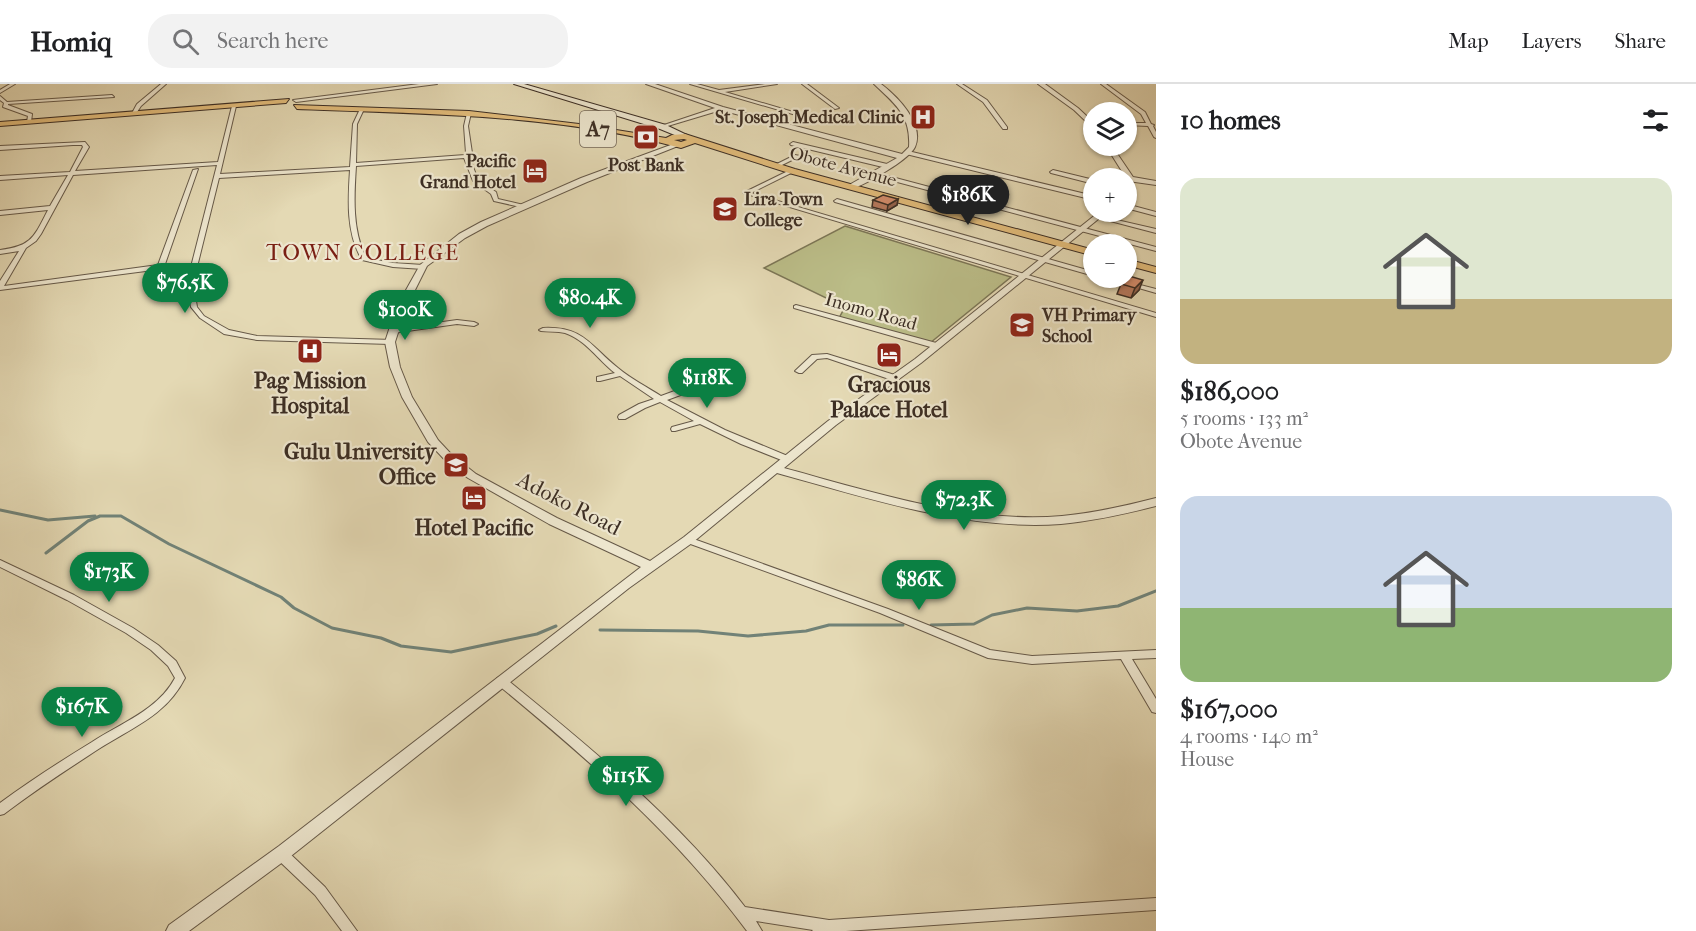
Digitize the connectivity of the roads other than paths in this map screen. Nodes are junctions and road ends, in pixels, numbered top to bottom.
1 (13, 84) edge
2 (164, 84) edge
3 (434, 84) edge
4 (517, 84) edge
5 (649, 84) edge
6 (692, 84) edge
7 (775, 84) edge
8 (804, 84) edge
9 (877, 84) edge
10 (959, 84) edge
11 (1041, 84) edge
12 (1103, 84) edge
13 (0, 92) edge
14 (715, 92) junction
15 (112, 96) dead end
16 (0, 98) edge
17 (6, 103) junction
18 (300, 103) junction
19 (234, 106) junction
20 (315, 107) junction
21 (721, 108) junction
22 (837, 108) dead end
23 (362, 109) junction
24 (470, 112) junction
25 (133, 114) junction
26 (798, 114) dead end
27 (1083, 117) edge
28 (29, 122) junction
29 (1153, 123) edge
30 (0, 124) edge
31 (1137, 124) edge
32 (663, 127) junction
33 (1005, 128) dead end
34 (1156, 137) edge
35 (690, 140) junction
36 (671, 141) junction
37 (793, 144) dead end
38 (0, 148) edge
39 (905, 155) junction
40 (466, 156) junction
41 (796, 156) dead end
42 (220, 163) junction
43 (353, 166) junction
44 (776, 166) junction
45 (887, 166) junction
46 (196, 170) dead end
47 (792, 171) junction
48 (71, 172) junction
49 (1053, 172) dead end
50 (873, 174) junction
51 (217, 176) junction
52 (0, 178) edge
53 (1083, 179) edge
54 (1137, 180) edge
55 (1156, 183) edge
56 (852, 187) junction
57 (1083, 195) edge
58 (837, 201) dead end
59 (525, 206) junction
60 (52, 207) junction
61 (1137, 209) edge
62 (0, 213) edge
63 (1156, 214) edge
64 (1090, 222) edge
65 (1126, 222) edge
66 (1081, 230) junction
67 (1156, 231) edge
68 (1064, 244) junction
69 (23, 249) junction
70 (1156, 249) edge
71 (1083, 250) edge
72 (0, 252) edge
73 (1045, 260) junction
74 (1137, 265) edge
75 (423, 267) junction
76 (1156, 270) edge
77 (1083, 271) edge
78 (1024, 278) junction
79 (1137, 286) edge
80 (0, 287) edge
81 (1156, 291) edge
82 (796, 307) dead end
83 (1156, 315) edge
84 (474, 324) dead end
85 (543, 330) dead end
86 (392, 337) junction
87 (937, 346) junction
88 (799, 371) dead end
89 (620, 374) junction
90 (895, 378) junction
91 (600, 379) dead end
92 (683, 391) dead end
93 (660, 399) junction
94 (622, 417) dead end
95 (702, 422) junction
96 (675, 429) dead end
97 (787, 459) junction
98 (775, 469) junction
99 (1156, 502) edge
100 (688, 540) junction
101 (0, 563) edge
102 (651, 566) junction
103 (1156, 654) edge
104 (1125, 657) junction
105 (501, 681) junction
106 (1156, 709) edge
107 (0, 810) edge
108 (281, 854) junction
109 (1156, 904) edge
110 (742, 913) junction
111 (824, 928) edge
112 (175, 931) edge
113 (350, 931) edge
114 (755, 931) edge

1 - 13 street
2 - 25 street
3 - 18 street
4 - 32 main road
5 - 21 street
6 - 14 street
7 - 14 street
8 - 22 street
9 - 39 street
10 - 33 street
11 - 27 street
12 - 29 street
14 - 26 street
15 - 17 street
16 - 17 street
17 - 28 street
18 - 19 main road, A7
18 - 20 main road, A7
19 - 25 main road, A7
19 - 42 street
20 - 23 main road, A7
20 - 24 main road, A7
21 - 32 street
21 - 39 street
23 - 24 main road, A7
23 - 43 street
24 - 36 main road, A7
24 - 40 street
25 - 28 main road, A7
28 - 30 main road, A7
29 - 31 street
29 - 34 street
32 - 35 main road
35 - 36 main road, A7
35 - 44 main road, Obote Avenue / A7
36 - 59 street
37 - 45 street
38 - 48 street
39 - 45 street
39 - 57 street
40 - 43 street
40 - 59 street
41 - 44 street
42 - 48 street
42 - 51 street
43 - 51 street
43 - 75 street
44 - 47 main road, Obote Avenue / A7
45 - 50 street
46 - 80 street
47 - 56 main road, Obote Avenue / A7
47 - 78 street
48 - 52 street
48 - 60 street
49 - 53 street
50 - 56 street
50 - 66 street
51 - 86 street
54 - 55 street
56 - 68 main road, Obote Avenue / A7
58 - 73 street
59 - 75 street
60 - 62 street
60 - 69 street
61 - 63 street
64 - 66 street
65 - 67 street
66 - 68 street
66 - 70 street
68 - 71 main road, Obote Avenue / A7
68 - 73 street
69 - 72 street
69 - 80 street
73 - 77 street
73 - 78 street
74 - 76 main road
75 - 86 street
78 - 83 street
78 - 87 street
79 - 81 street
82 - 87 street, Inomo Road
84 - 86 street
85 - 89 street
86 - 102 street, Adoko Road
87 - 90 street
88 - 90 street
89 - 91 street
89 - 93 street
90 - 97 street
92 - 93 street
93 - 94 street
93 - 95 street
95 - 96 street
95 - 97 street
97 - 98 street
98 - 99 street
98 - 100 street
100 - 102 street
100 - 104 street
101 - 107 street
102 - 105 street
103 - 104 street
104 - 106 street
105 - 108 street
105 - 110 street
108 - 112 street
108 - 113 street
109 - 111 street
110 - 111 street
110 - 114 street

